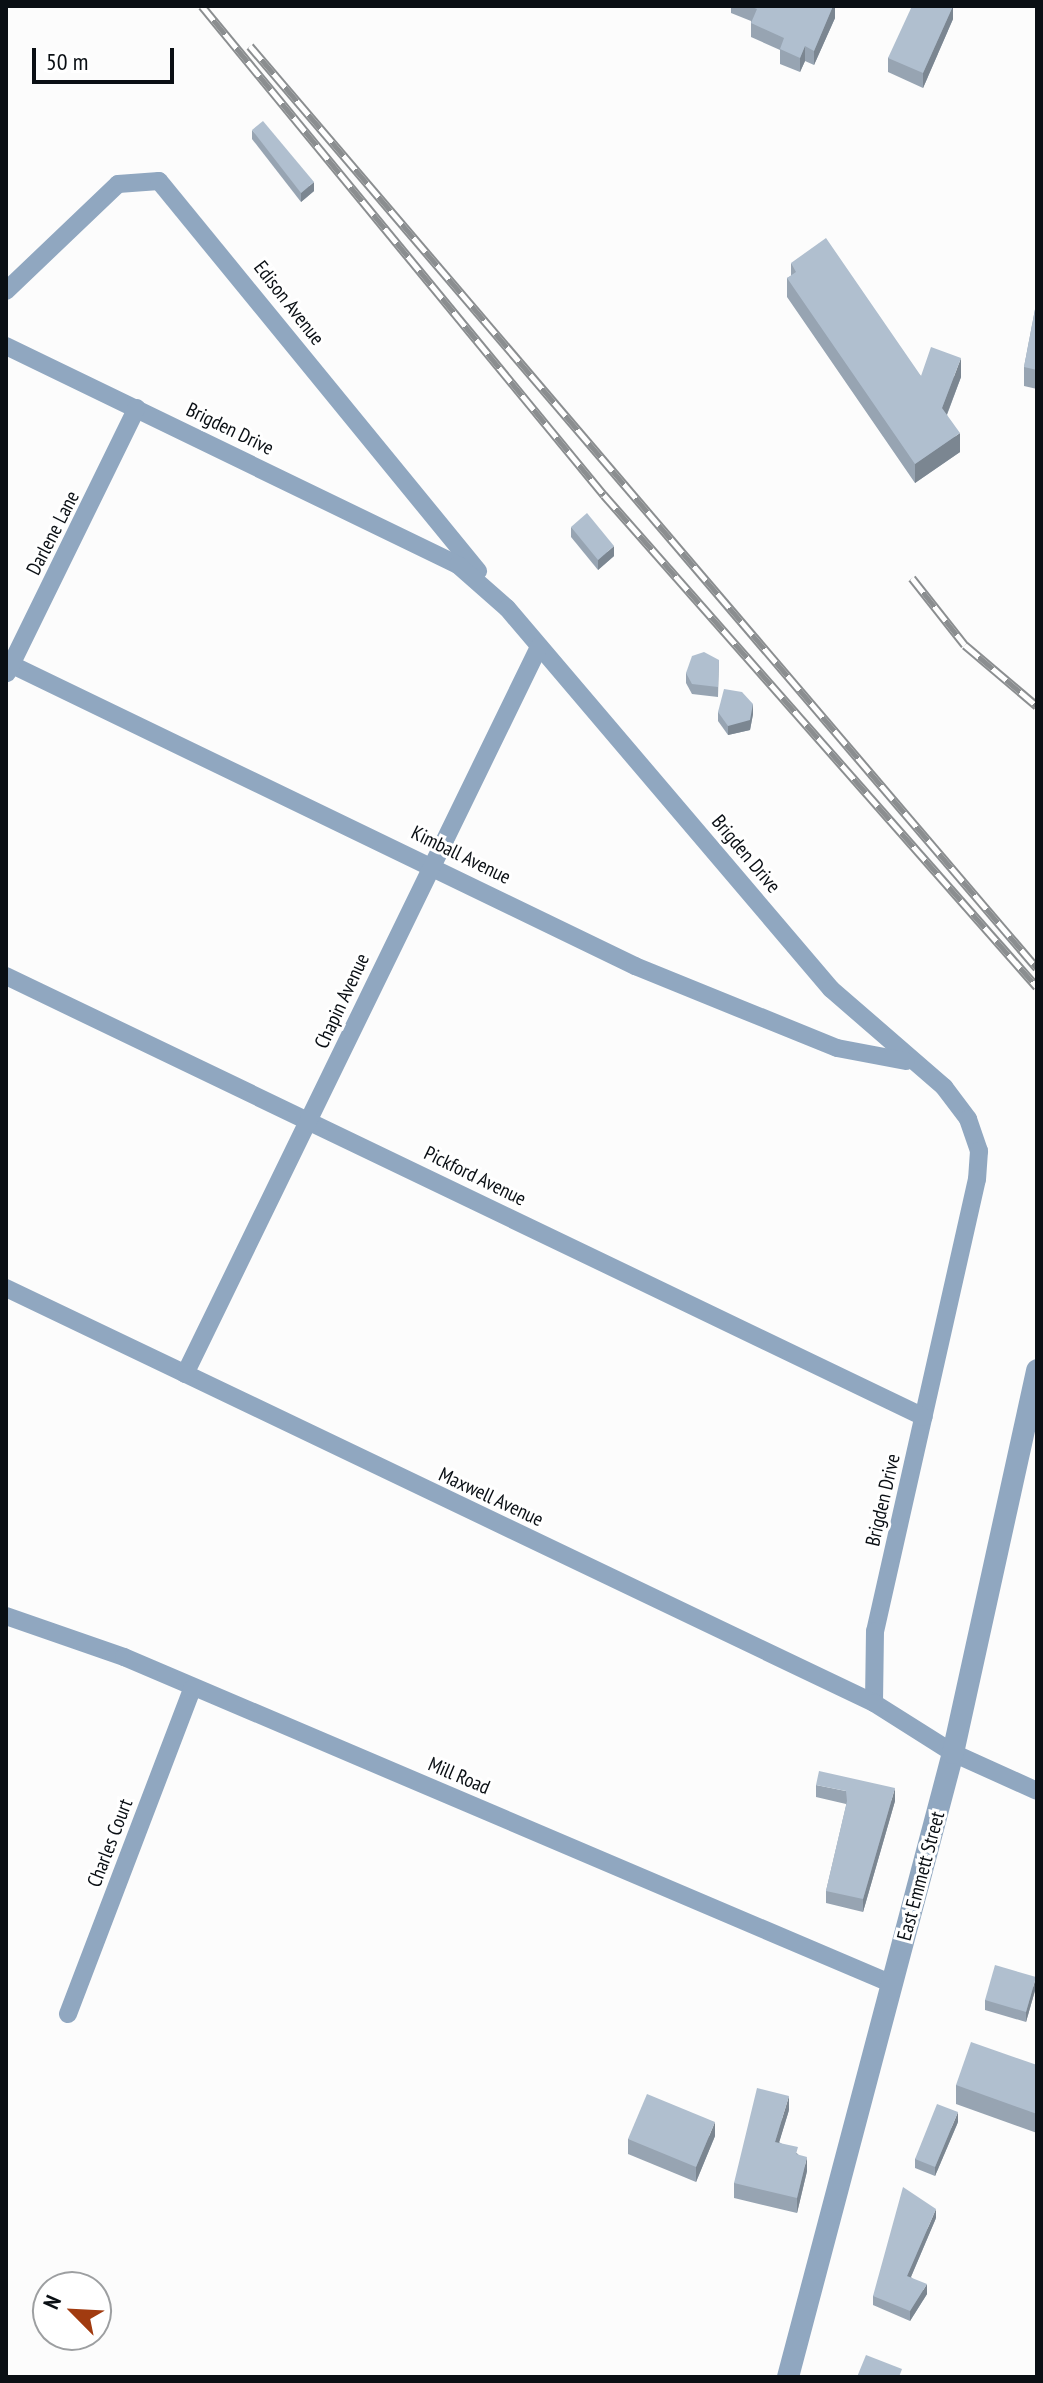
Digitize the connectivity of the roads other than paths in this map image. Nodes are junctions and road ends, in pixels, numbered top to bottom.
1 (6, 291) edge
2 (6, 346) edge
3 (137, 408) junction
4 (507, 608) junction
5 (539, 647) junction
6 (8, 668) edge
7 (429, 864) junction
8 (6, 976) edge
9 (906, 1061) junction
10 (309, 1123) junction
11 (6, 1288) edge
12 (1037, 1370) edge
13 (185, 1374) junction
14 (924, 1417) junction
15 (6, 1616) edge
16 (192, 1689) junction
17 (874, 1703) junction
18 (953, 1753) junction
19 (1037, 1791) edge
20 (892, 1984) junction
21 (68, 2014) dead end
22 (788, 2377) edge

1 - 4 street, Edison Avenue
2 - 3 street, Brigden Drive
3 - 4 street, Brigden Drive
3 - 6 street, Darlene Lane
4 - 5 street, Brigden Drive
5 - 7 street, Chapin Avenue
5 - 9 street, Brigden Drive
6 - 7 street, Kimball Avenue
7 - 9 street, Kimball Avenue
7 - 10 street, Chapin Avenue
8 - 10 street, Pickford Avenue
9 - 14 street, Brigden Drive
10 - 13 street, Chapin Avenue
10 - 14 street, Pickford Avenue
11 - 13 street, Maxwell Avenue
12 - 18 street, East Emmett Street
13 - 17 street, Maxwell Avenue
14 - 17 street, Brigden Drive
15 - 16 street, Mill Road
16 - 20 street, Mill Road
16 - 21 street, Charles Court
17 - 18 street, Maxwell Avenue
18 - 19 street, Maxwell Avenue
18 - 20 street, East Emmett Street
20 - 22 street, East Emmett Street

